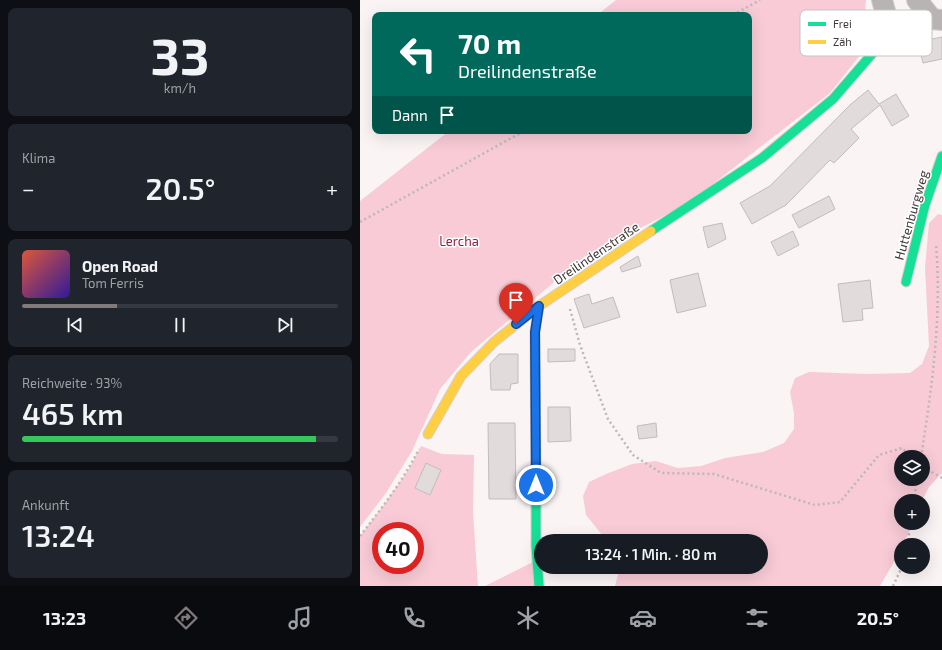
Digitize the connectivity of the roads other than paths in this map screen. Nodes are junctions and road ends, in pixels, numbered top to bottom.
1 (882, 0) edge
2 (917, 0) edge
3 (885, 10) edge
4 (928, 10) edge
5 (870, 56) edge
6 (942, 156) edge
7 (906, 282) dead end
8 (539, 306) junction
9 (428, 434) road end
10 (539, 586) edge

1 - 3 street
2 - 4 street
5 - 8 street, Dreilindenstraße
6 - 7 street, Huttenburgweg
8 - 9 street, Dreilindenstraße
8 - 10 street

